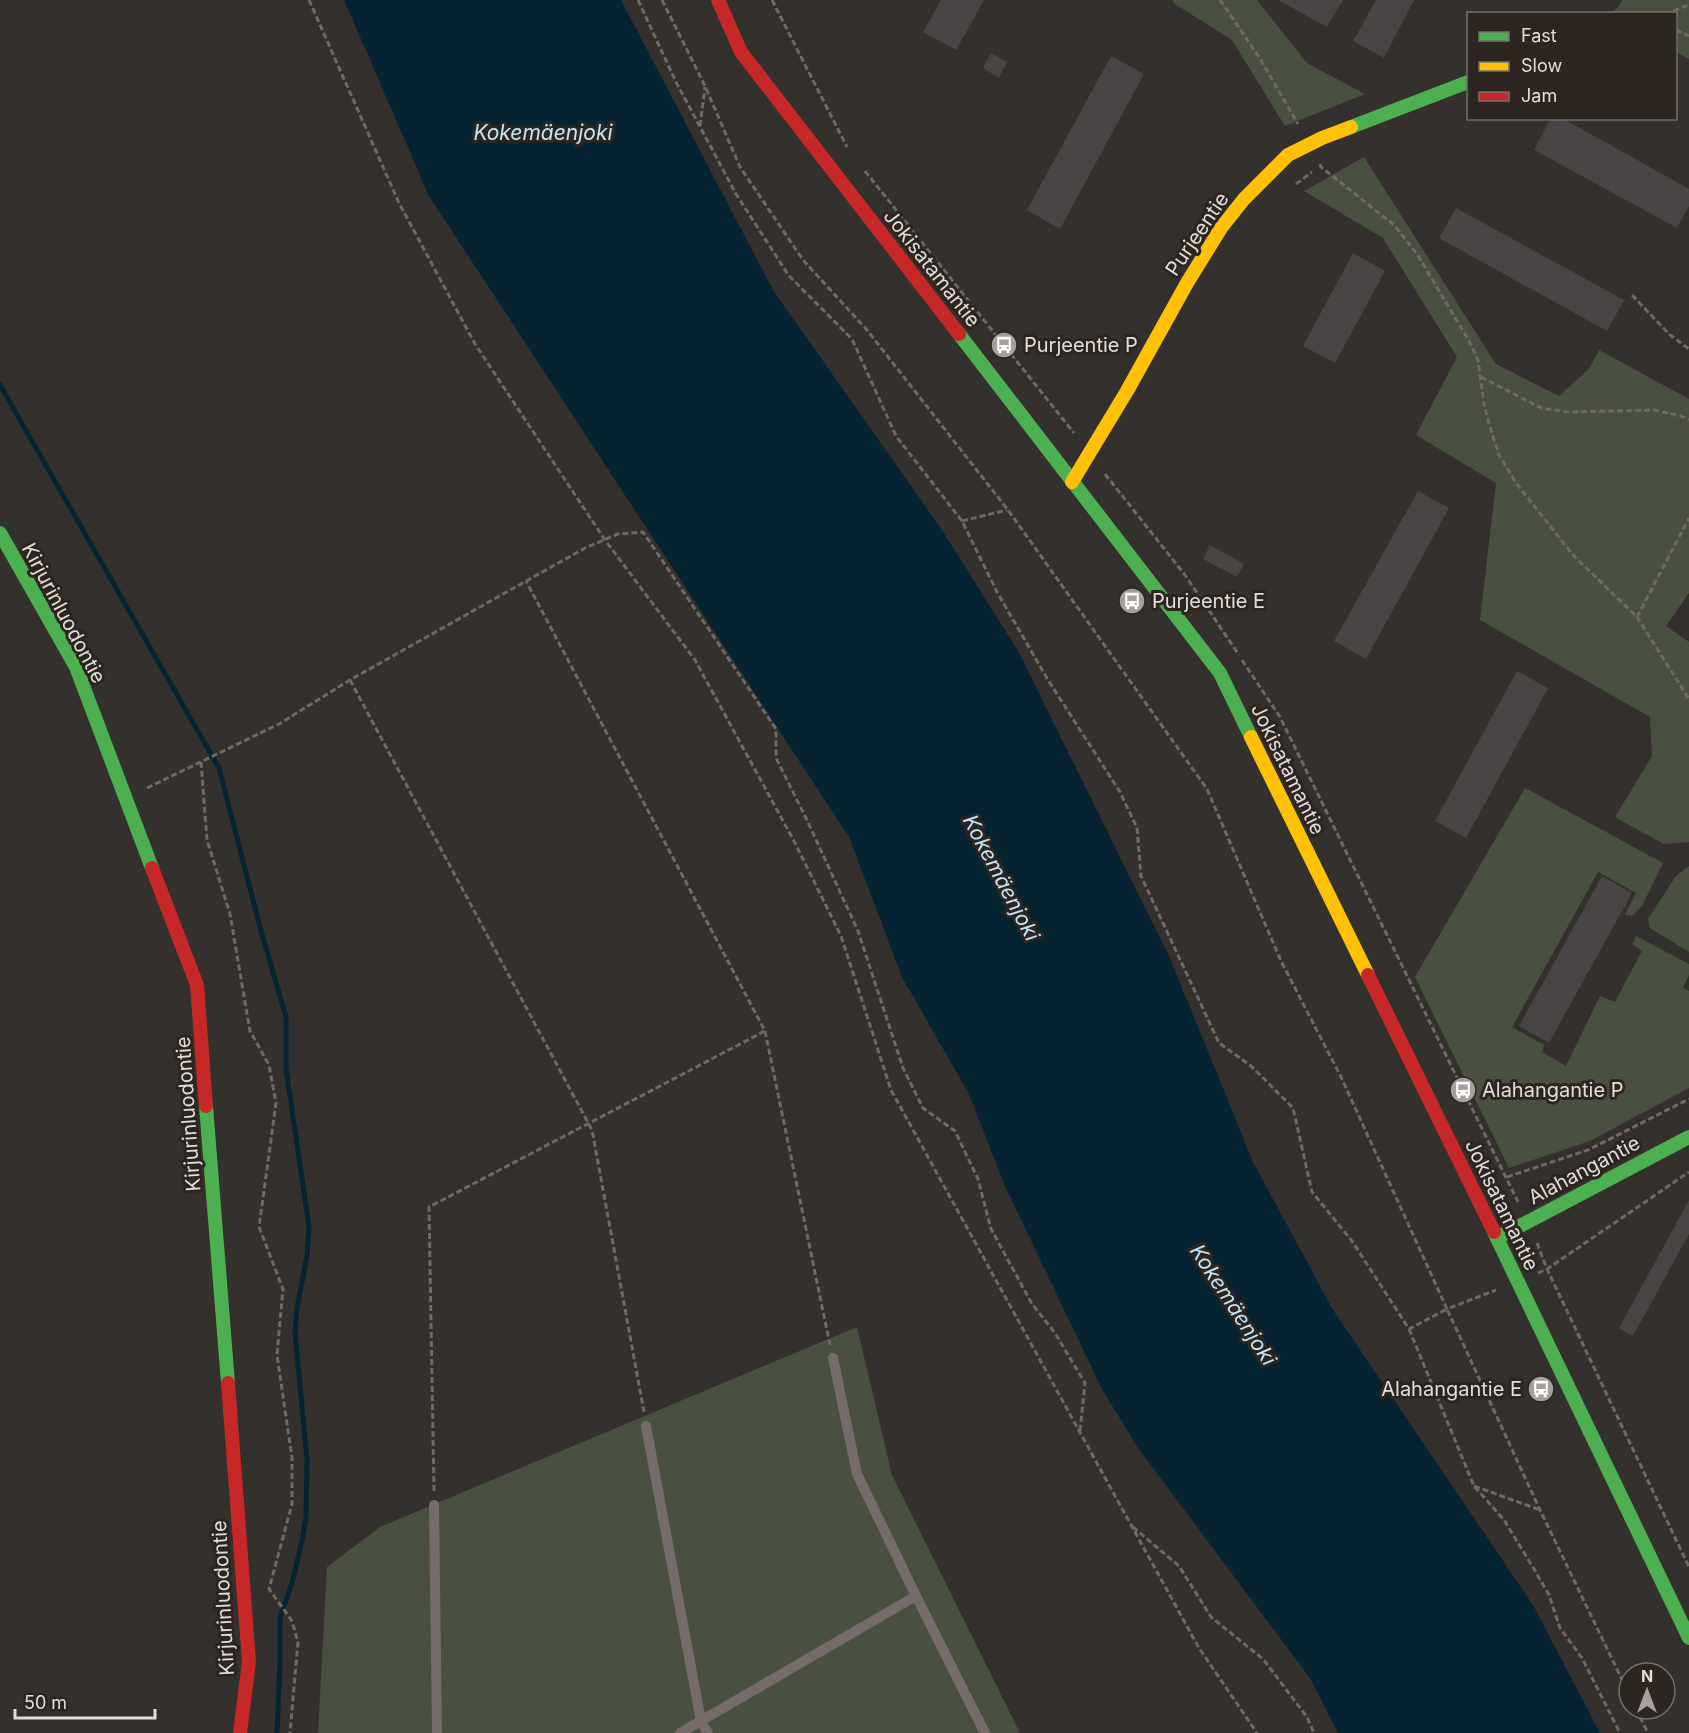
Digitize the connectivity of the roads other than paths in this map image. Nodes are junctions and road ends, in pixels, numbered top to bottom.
1 (718, 0) edge
2 (1467, 82) edge
3 (1072, 482) junction
4 (0, 533) edge
5 (1689, 1137) edge
6 (1497, 1238) junction
7 (833, 1358) road end
8 (646, 1426) road end
9 (434, 1504) road end
10 (916, 1596) junction
11 (1689, 1638) edge
12 (701, 1721) junction
13 (240, 1733) edge
14 (438, 1733) edge
15 (680, 1733) edge
16 (708, 1733) edge
17 (985, 1733) edge

1 - 3 street, Jokisatamantie
2 - 3 street, Purjeentie
3 - 6 street, Jokisatamantie
4 - 13 street, Kirjurinluodontie
5 - 6 street, Alahangantie
6 - 11 street, Jokisatamantie
7 - 10 lane
8 - 12 lane
9 - 14 lane
10 - 12 lane
10 - 17 lane
12 - 15 lane
12 - 16 lane

